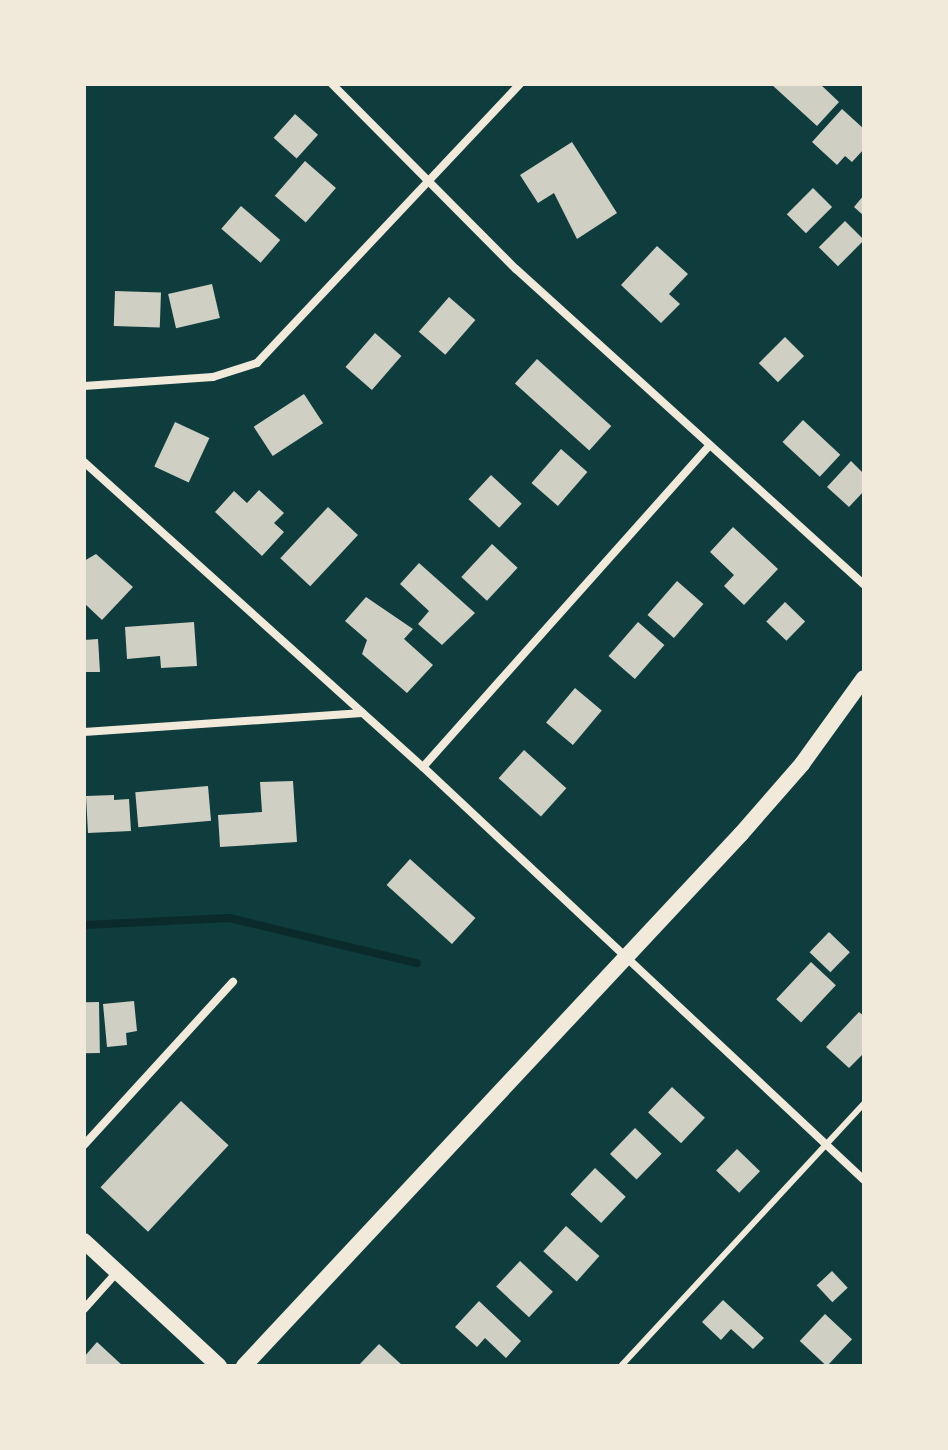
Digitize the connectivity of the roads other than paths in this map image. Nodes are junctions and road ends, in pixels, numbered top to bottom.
1 (332, 84) edge
2 (520, 84) edge
3 (427, 180) junction
4 (84, 386) edge
5 (710, 445) junction
6 (84, 462) edge
7 (864, 585) edge
8 (864, 678) edge
9 (362, 713) junction
10 (84, 732) edge
11 (423, 767) junction
12 (627, 959) junction
13 (233, 982) dead end
14 (864, 1104) edge
15 (826, 1144) junction
16 (84, 1145) edge
17 (864, 1180) edge
18 (84, 1241) edge
19 (118, 1271) junction
20 (84, 1309) edge
21 (219, 1366) edge
22 (244, 1366) edge
23 (621, 1366) edge

1 - 3 street
2 - 3 street
3 - 4 street
3 - 5 street
5 - 7 street
5 - 11 street
6 - 9 street
8 - 12 main road
9 - 10 street
9 - 11 street
11 - 12 street
12 - 15 street
12 - 22 main road
13 - 16 street
14 - 15 lane
15 - 17 street
15 - 23 lane
18 - 19 main road
19 - 20 street
19 - 21 main road

